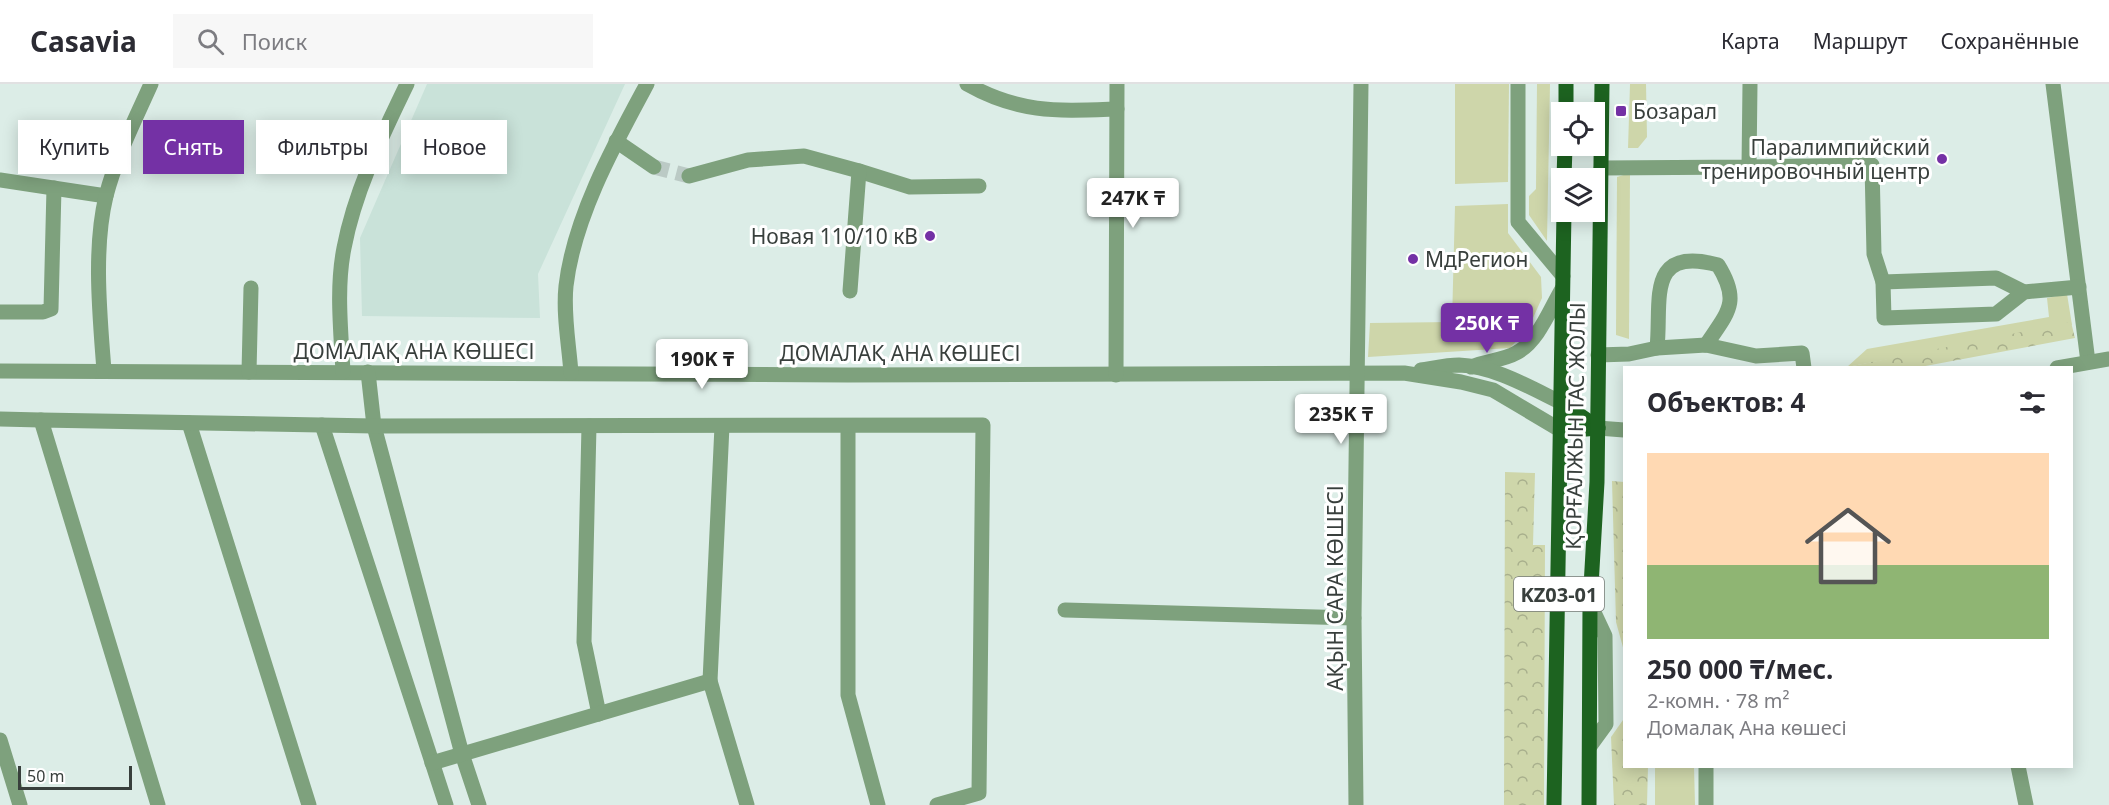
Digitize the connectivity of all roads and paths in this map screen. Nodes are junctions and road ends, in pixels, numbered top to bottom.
1 (152, 84) edge
2 (407, 84) edge
3 (647, 84) edge
4 (967, 84) edge
5 (1117, 84) edge
6 (1361, 84) edge
7 (1518, 84) edge
8 (1566, 84) edge
9 (1602, 84) edge
10 (1750, 84) edge
11 (2053, 84) edge
12 (1566, 102) edge
13 (1117, 109) junction
14 (616, 141) junction
15 (654, 167) tunnel mouth
16 (1749, 167) junction
17 (1601, 168) joint
18 (859, 171) junction
19 (689, 176) tunnel mouth
20 (0, 180) edge
21 (979, 186) dead end
22 (54, 188) junction
23 (106, 196) junction
24 (1564, 222) edge
25 (1600, 222) edge
26 (1562, 282) junction
27 (1883, 282) junction
28 (2079, 287) junction
29 (251, 288) dead end
30 (850, 291) dead end
31 (2024, 292) junction
32 (0, 312) edge
33 (1706, 345) junction
34 (1657, 348) junction
35 (1598, 355) junction
36 (2109, 359) edge
37 (2088, 362) junction
38 (1804, 366) edge
39 (2067, 366) edge
40 (1471, 367) junction
41 (0, 371) edge
42 (104, 371) junction
43 (249, 372) junction
44 (343, 372) junction
45 (368, 372) junction
46 (1359, 372) junction
47 (571, 373) junction
48 (1404, 373) junction
49 (1116, 375) junction
50 (1562, 402) junction
51 (0, 418) edge
52 (41, 420) junction
53 (189, 423) junction
54 (322, 425) junction
55 (374, 426) junction
56 (589, 426) junction
57 (722, 426) junction
58 (848, 426) junction
59 (1598, 428) junction
60 (1623, 430) edge
61 (1562, 431) junction
62 (1065, 610) dead end
63 (1354, 618) junction
64 (710, 681) junction
65 (599, 714) junction
66 (0, 740) edge
67 (462, 754) junction
68 (432, 763) junction
69 (1706, 768) edge
70 (2018, 768) edge
71 (20, 805) edge
72 (158, 805) edge
73 (309, 805) edge
74 (446, 805) edge
75 (479, 805) edge
76 (747, 805) edge
77 (878, 805) edge
78 (937, 805) edge
79 (1356, 805) edge
80 (1554, 805) edge
81 (1589, 805) edge
82 (1706, 805) edge
83 (2026, 805) edge

1 - 23 street
2 - 44 street
3 - 14 street
4 - 13 street
5 - 13 street
6 - 46 street, АҚЫН САРА КӨШЕСІ
7 - 26 street
8 - 12 main road
9 - 17 main road, ҚОРҒАЛЖЫН ТАС ЖОЛЫ / KZ03-01
10 - 16 street
11 - 28 street
13 - 49 street
14 - 15 street
14 - 47 street
16 - 17 street
16 - 27 street
18 - 19 street
18 - 21 street
18 - 30 street
20 - 22 street
22 - 23 street
22 - 32 street
23 - 42 street
24 - 26 main road, ҚОРҒАЛЖЫН ТАС ЖОЛЫ / KZ03-01
25 - 35 main road, ҚОРҒАЛЖЫН ТАС ЖОЛЫ / KZ03-01
26 - 40 street
26 - 50 main road, ҚОРҒАЛЖЫН ТАС ЖОЛЫ / KZ03-01
27 - 31 street
27 - 31 street
28 - 31 street
28 - 37 street
29 - 43 street
33 - 34 street
33 - 34 street
33 - 38 street
34 - 35 street
35 - 59 main road, ҚОРҒАЛЖЫН ТАС ЖОЛЫ / KZ03-01
36 - 37 street
37 - 39 street
40 - 48 street, ДОМАЛАҚ АНА КӨШЕСІ
40 - 50 street, ДОМАЛАҚ АНА КӨШЕСІ
41 - 42 street, ДОМАЛАҚ АНА КӨШЕСІ
42 - 43 street, ДОМАЛАҚ АНА КӨШЕСІ
43 - 44 street, ДОМАЛАҚ АНА КӨШЕСІ
44 - 45 street, ДОМАЛАҚ АНА КӨШЕСІ
45 - 47 street, ДОМАЛАҚ АНА КӨШЕСІ
45 - 55 street
46 - 48 street, ДОМАЛАҚ АНА КӨШЕСІ
46 - 49 street, ДОМАЛАҚ АНА КӨШЕСІ
46 - 63 street, АҚЫН САРА КӨШЕСІ
47 - 49 street, ДОМАЛАҚ АНА КӨШЕСІ
48 - 61 street, ДОМАЛАҚ АНА КӨШЕСІ
50 - 59 main road
50 - 61 main road, ҚОРҒАЛЖЫН ТАС ЖОЛЫ / KZ03-01
51 - 52 street
52 - 53 street
52 - 72 street
53 - 54 street
53 - 73 street
54 - 55 street
54 - 68 street
55 - 56 street
55 - 67 street
56 - 57 street
56 - 65 street
57 - 58 street
57 - 64 street
58 - 77 street
58 - 78 street
59 - 60 street
59 - 61 main road
59 - 81 main road, ҚОРҒАЛЖЫН ТАС ЖОЛЫ / KZ03-01
61 - 80 main road, ҚОРҒАЛЖЫН ТАС ЖОЛЫ / KZ03-01
62 - 63 street
63 - 79 street, АҚЫН САРА КӨШЕСІ
64 - 65 street
64 - 76 street
65 - 67 street
66 - 71 street
67 - 68 street
67 - 75 street
68 - 74 street
69 - 82 street
70 - 83 street

